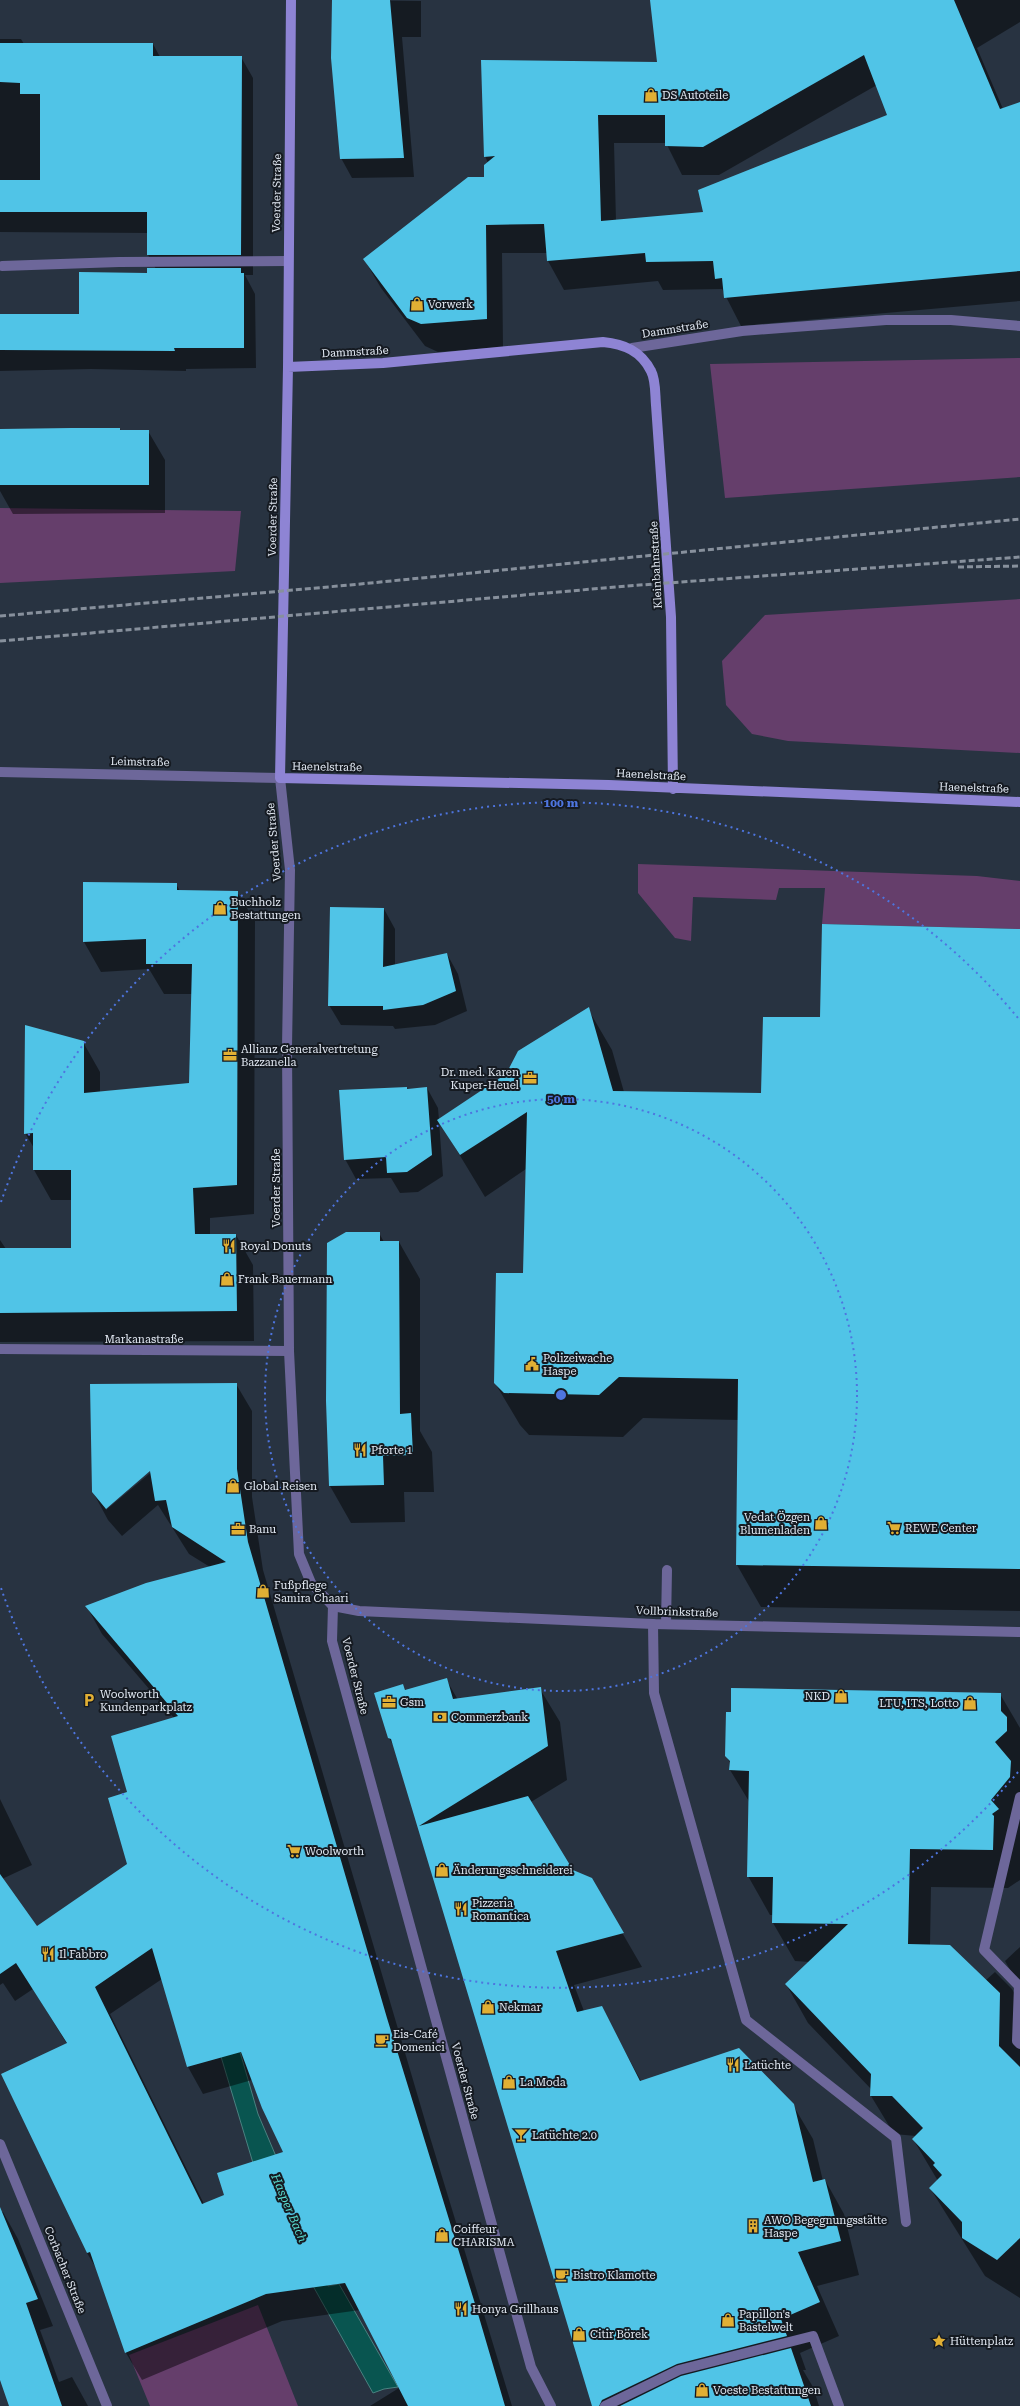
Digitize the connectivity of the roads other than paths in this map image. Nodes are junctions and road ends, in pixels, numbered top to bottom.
1 (291, 0) edge
2 (288, 261) junction
3 (2, 266) dead end
4 (1020, 326) edge
5 (632, 348) junction
6 (288, 367) junction
7 (0, 772) edge
8 (280, 778) junction
9 (673, 789) junction
10 (1020, 802) edge
11 (0, 1349) edge
12 (289, 1352) junction
13 (667, 1570) dead end
14 (333, 1606) junction
15 (653, 1624) junction
16 (666, 1624) junction
17 (1020, 1632) edge
18 (1020, 1797) edge
19 (1020, 2044) edge
20 (0, 2144) edge
21 (906, 2222) dead end
22 (107, 2406) edge
23 (551, 2406) edge
24 (605, 2406) edge
25 (839, 2406) edge

1 - 2 main road, Voerder Straße
2 - 3 street
2 - 6 main road, Voerder Straße
4 - 5 street, Dammstraße
5 - 6 main road, Dammstraße
5 - 9 main road, Kleinbahnstraße
6 - 8 main road, Voerder Straße
7 - 8 street, Leimstraße
8 - 9 main road, Haenelstraße
8 - 12 street, Voerder Straße
9 - 10 main road, Haenelstraße
11 - 12 street, Markanastraße
12 - 14 street, Voerder Straße
13 - 16 street
14 - 15 street, Vollbrinkstraße
14 - 23 street, Voerder Straße
15 - 16 street, Vollbrinkstraße
15 - 21 street
16 - 17 street, Vollbrinkstraße
18 - 19 street
20 - 22 street, Corbacher Straße
24 - 25 street

